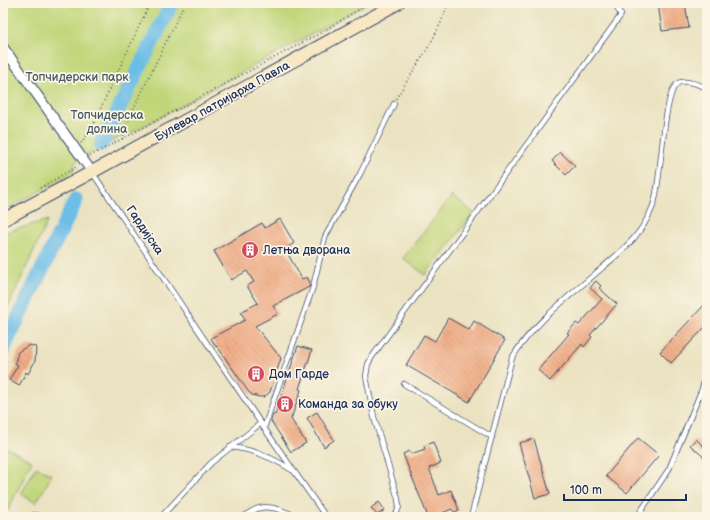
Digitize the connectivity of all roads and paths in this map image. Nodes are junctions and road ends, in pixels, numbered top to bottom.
1 (150, 3) edge
2 (185, 3) edge
3 (370, 3) edge
4 (398, 3) edge
5 (448, 3) edge
6 (614, 3) edge
7 (3, 47) edge
8 (707, 88) edge
9 (394, 104) joint
10 (122, 139) junction
11 (76, 149) junction
12 (87, 165) junction
13 (37, 189) dead end
14 (3, 220) edge
15 (707, 370) edge
16 (404, 384) dead end
17 (262, 425) junction
18 (492, 437) junction
19 (230, 447) junction
20 (294, 470) junction
21 (30, 517) edge
22 (46, 517) edge
23 (161, 517) edge
24 (243, 517) edge
25 (297, 517) edge
26 (326, 517) edge
27 (396, 517) edge
28 (471, 517) edge
29 (637, 517) edge

1 - 11 path
2 - 10 path
3 - 10 path
4 - 12 main road, Булевар патријарха Павла
5 - 9 path
6 - 27 lane
7 - 11 street, Гардијска
8 - 18 lane
9 - 17 lane
10 - 12 path
11 - 12 street, Гардијска
12 - 13 path
12 - 14 main road, Булевар патријарха Павла
12 - 17 lane, Гардијска
15 - 29 lane
16 - 18 lane
17 - 19 lane
17 - 20 lane, Гардијска
18 - 28 lane
19 - 20 lane
19 - 23 lane
20 - 26 lane, Гардијска
21 - 22 lane
24 - 25 lane

